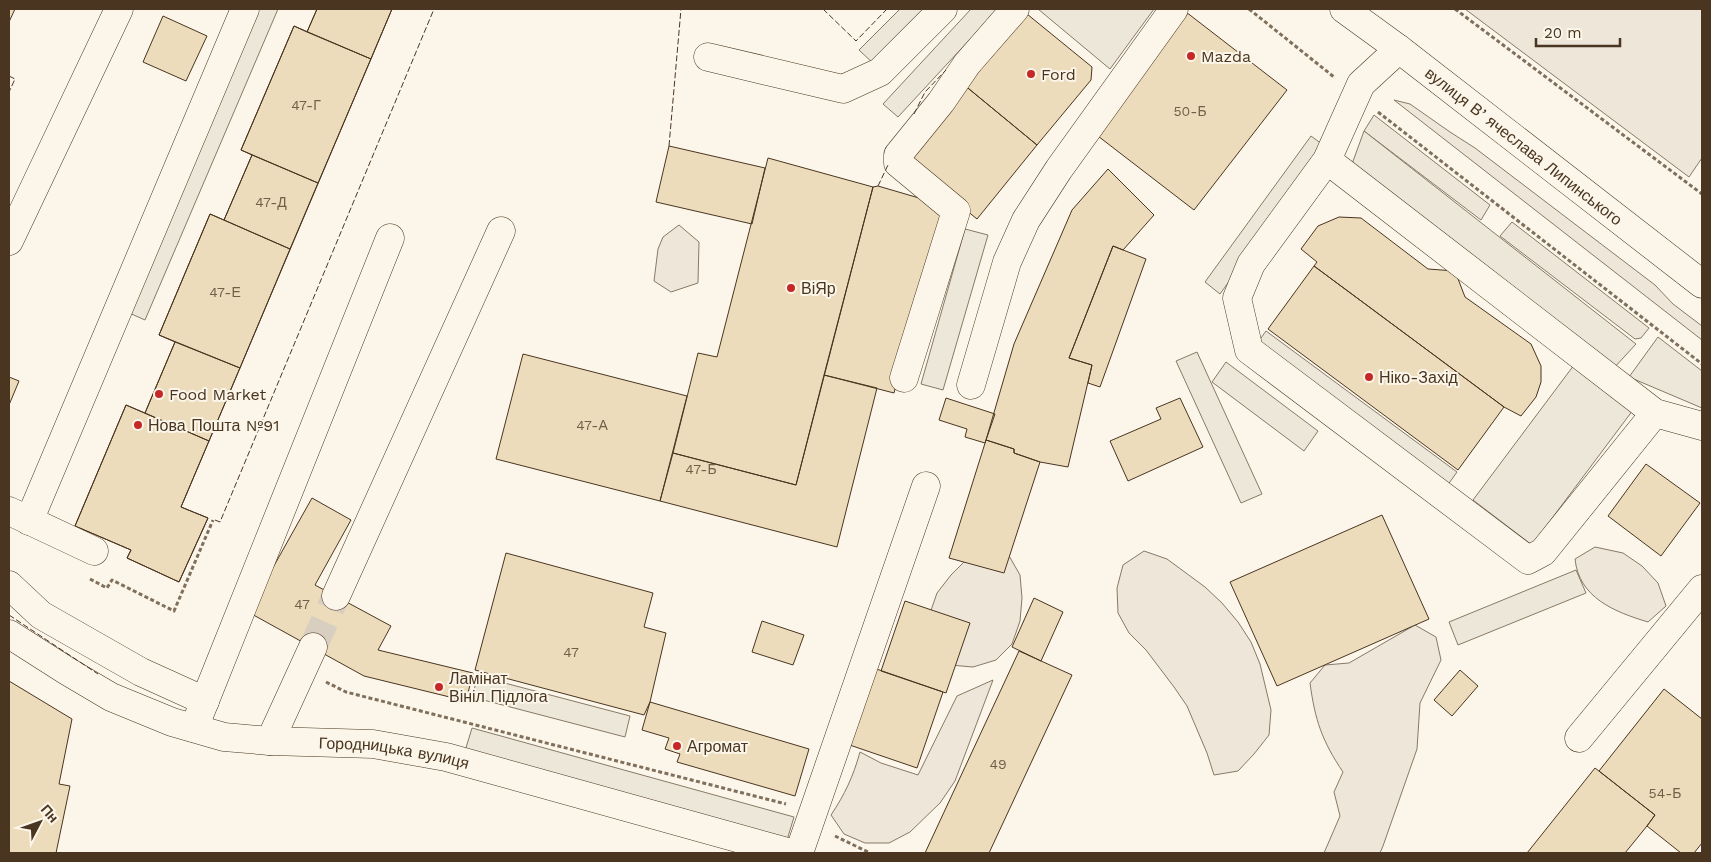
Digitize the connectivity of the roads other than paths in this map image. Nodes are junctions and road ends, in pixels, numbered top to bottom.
1 (119, 9) edge
2 (245, 9) edge
3 (943, 9) edge
4 (1015, 9) edge
5 (1174, 9) edge
6 (1344, 9) edge
7 (1399, 49) junction
8 (708, 57) dead end
9 (1327, 160) junction
10 (501, 231) dead end
11 (390, 238) dead end
12 (9, 241) edge
13 (1702, 284) edge
14 (904, 378) dead end
15 (971, 385) dead end
16 (1655, 413) junction
17 (1702, 426) edge
18 (926, 486) dead end
19 (19, 516) edge
20 (94, 551) dead end
21 (9, 585) edge
22 (336, 596) tunnel mouth
23 (1698, 604) edge
24 (9, 634) edge
25 (308, 658) tunnel mouth
26 (205, 701) junction
27 (194, 728) junction
28 (1579, 738) dead end
29 (270, 741) junction
30 (791, 853) edge
31 (799, 853) edge

1 - 12 street
2 - 19 street
3 - 8 street
4 - 14 street
5 - 15 street
6 - 7 street, вулиця Вʼячеслава Липинського
7 - 9 street
7 - 13 street, вулиця Вʼячеслава Липинського
9 - 16 street
9 - 16 street
10 - 22 street
11 - 26 street
16 - 17 street
18 - 31 street
19 - 20 street
21 - 26 street
23 - 28 street
24 - 27 street, Городницька вулиця
25 - 29 street
26 - 27 street
27 - 29 street, Городницька вулиця
29 - 30 street, Городницька вулиця

